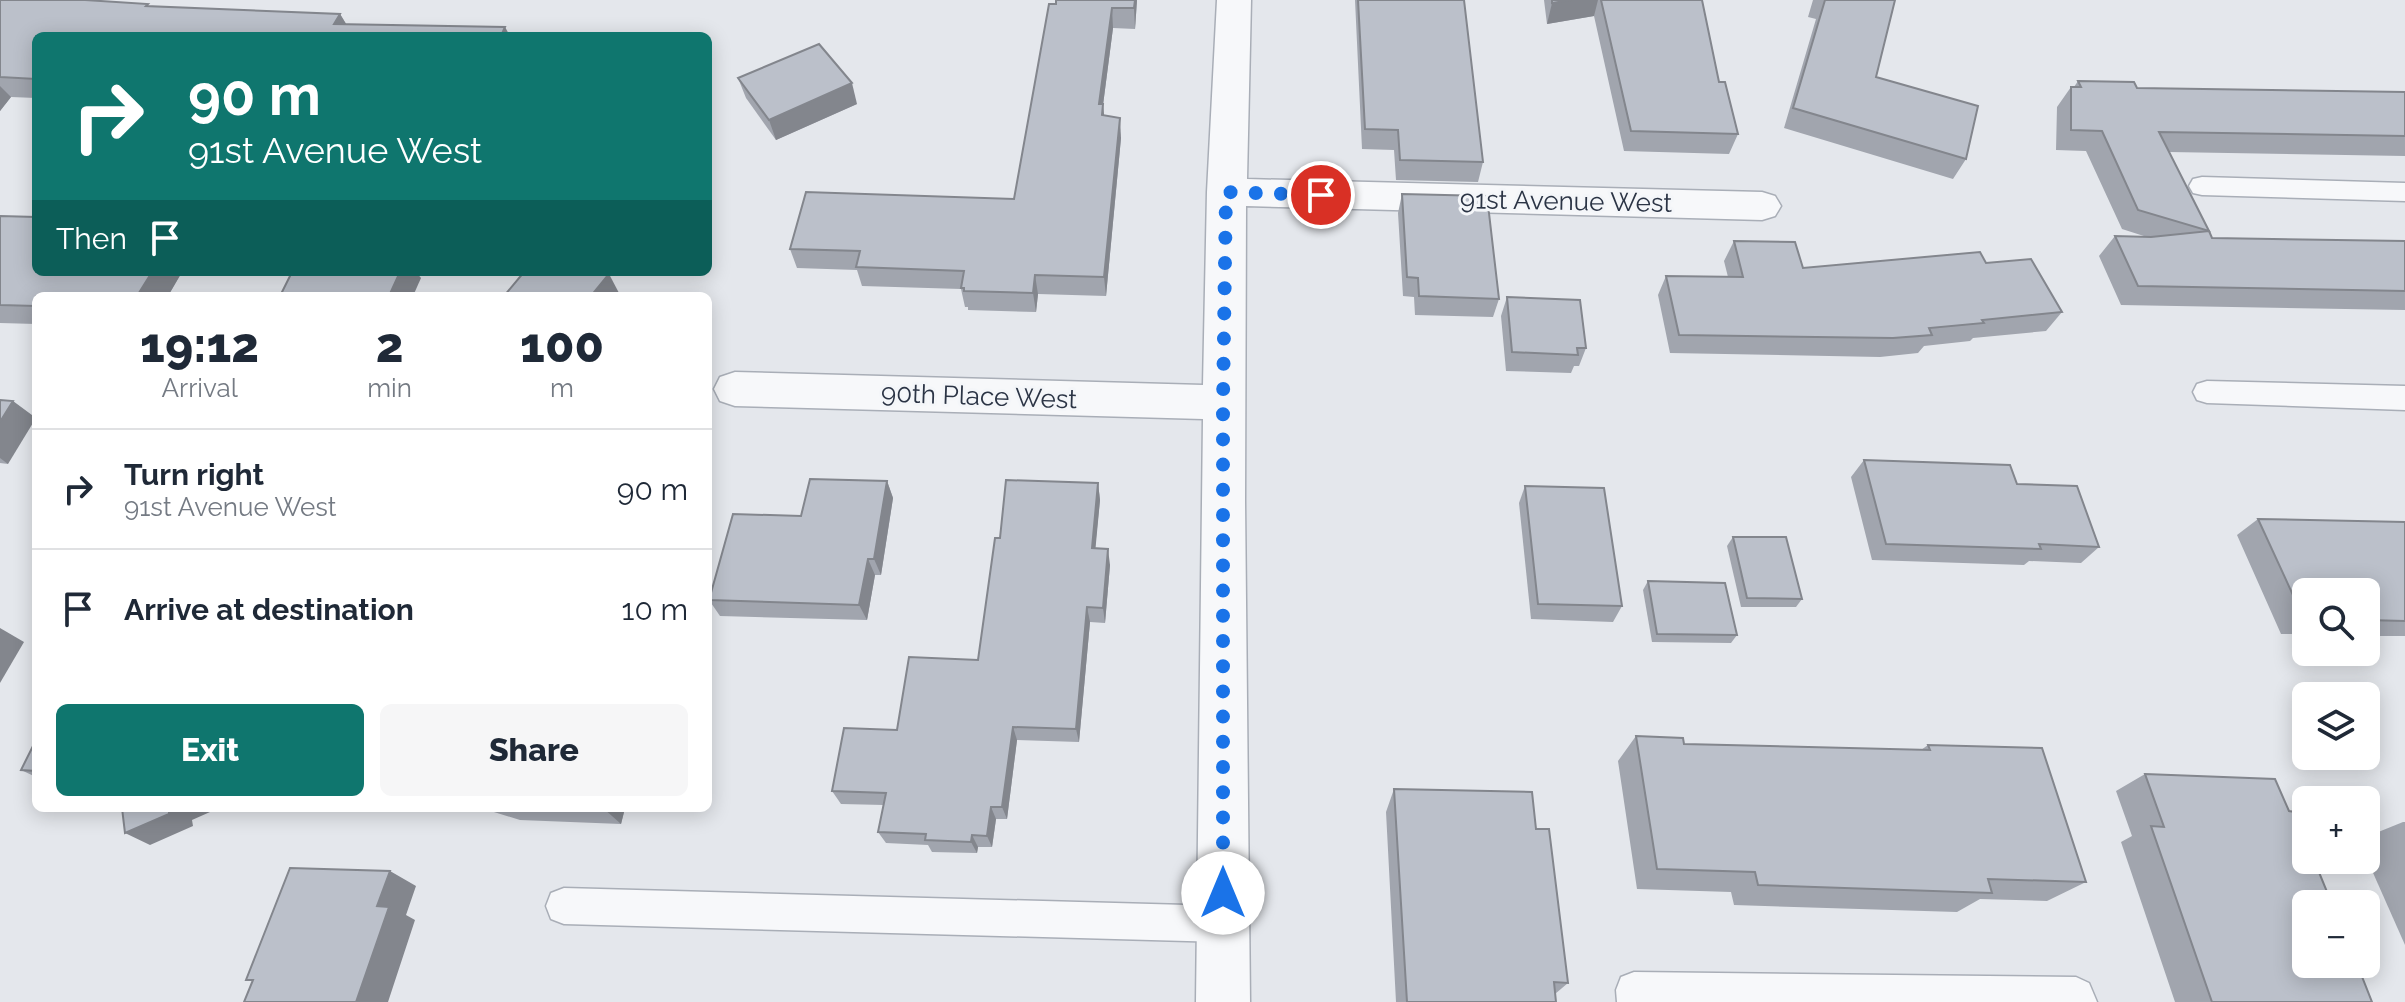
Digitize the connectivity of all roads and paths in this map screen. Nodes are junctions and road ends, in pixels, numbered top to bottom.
1 (1234, 0) edge
2 (2202, 186) dead end
3 (1226, 192) junction
4 (2405, 192) edge
5 (1762, 206) dead end
6 (735, 389) dead end
7 (2207, 392) dead end
8 (2405, 398) edge
9 (1223, 403) junction
10 (564, 906) dead end
11 (1223, 924) junction
12 (1223, 1002) edge
13 (1636, 1002) edge
14 (2078, 1002) edge

1 - 3 street
2 - 4 lane
3 - 5 street, 91st Avenue West
3 - 9 street
6 - 9 street, 90th Place West
7 - 8 lane
9 - 11 street
10 - 11 lane
11 - 12 street
13 - 14 lane

